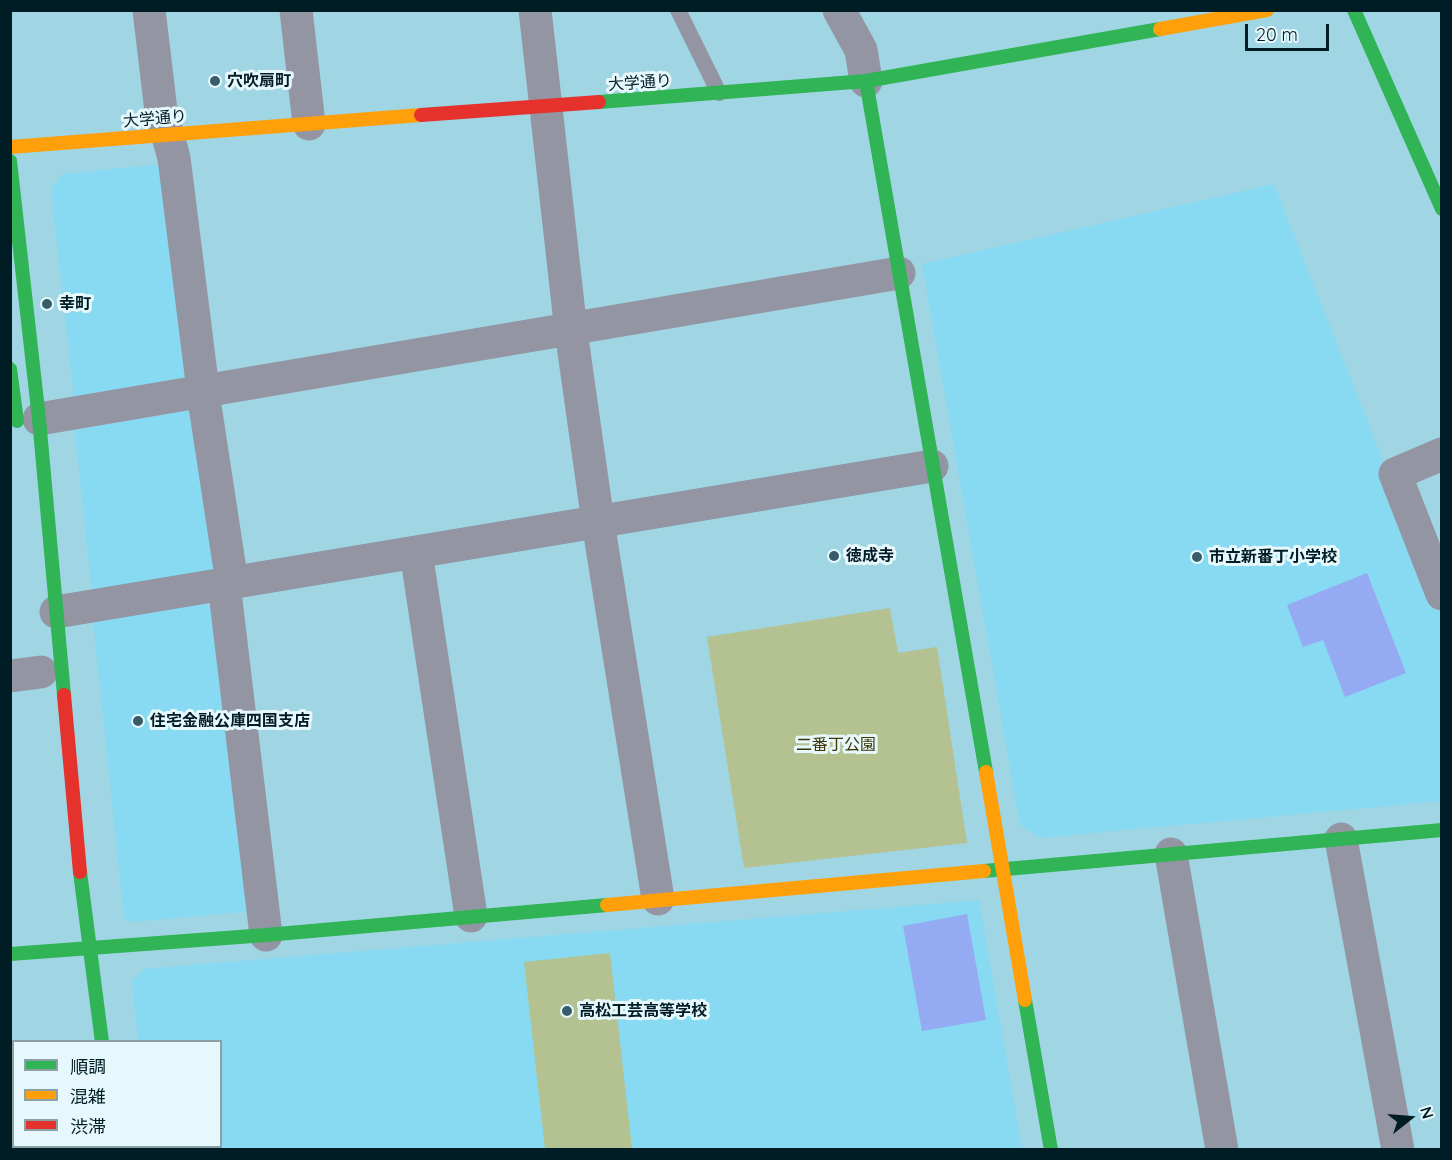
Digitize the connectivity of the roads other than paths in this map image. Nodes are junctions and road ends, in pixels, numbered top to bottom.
1 (149, 10) edge
2 (296, 10) edge
3 (535, 10) edge
4 (678, 10) edge
5 (839, 10) edge
6 (1267, 10) edge
7 (1354, 10) edge
8 (866, 81) junction
9 (719, 93) junction
10 (545, 106) junction
11 (309, 124) junction
12 (167, 134) junction
13 (10, 147) edge
14 (10, 161) edge
15 (1442, 209) edge
16 (899, 273) junction
17 (571, 331) junction
18 (10, 369) edge
19 (203, 392) junction
20 (21, 426) edge
21 (1442, 454) edge
22 (932, 466) junction
23 (598, 522) junction
24 (416, 552) junction
25 (228, 584) junction
26 (1442, 594) edge
27 (56, 612) junction
28 (1442, 830) edge
29 (1341, 839) junction
30 (1171, 854) junction
31 (1002, 868) junction
32 (658, 899) junction
33 (471, 916) junction
34 (267, 935) junction
35 (90, 948) junction
36 (10, 954) edge
37 (102, 1040) edge
38 (1051, 1149) edge
39 (1222, 1149) edge
40 (1398, 1149) edge

1 - 12 street
2 - 11 street
3 - 10 street
4 - 9 lane
5 - 8 street
6 - 8 street, 大学通り
7 - 15 street
8 - 9 street, 大学通り
8 - 16 street
9 - 10 street, 大学通り
10 - 11 street, 大学通り
10 - 17 street
11 - 12 street, 大学通り
12 - 13 street, 大学通り
12 - 19 street
14 - 20 street
16 - 17 street
16 - 22 street
17 - 19 street
17 - 23 street
18 - 20 street
19 - 20 street
19 - 25 street
20 - 27 street
21 - 26 street
22 - 23 street
22 - 31 street
23 - 24 street
23 - 32 street
24 - 25 street
24 - 33 street
25 - 27 street
25 - 34 street
27 - 35 street
28 - 29 street
29 - 30 street
29 - 40 street
30 - 31 street
30 - 39 street
31 - 32 street
31 - 38 street
32 - 33 street
33 - 34 street
34 - 35 street
35 - 36 street
35 - 37 street

